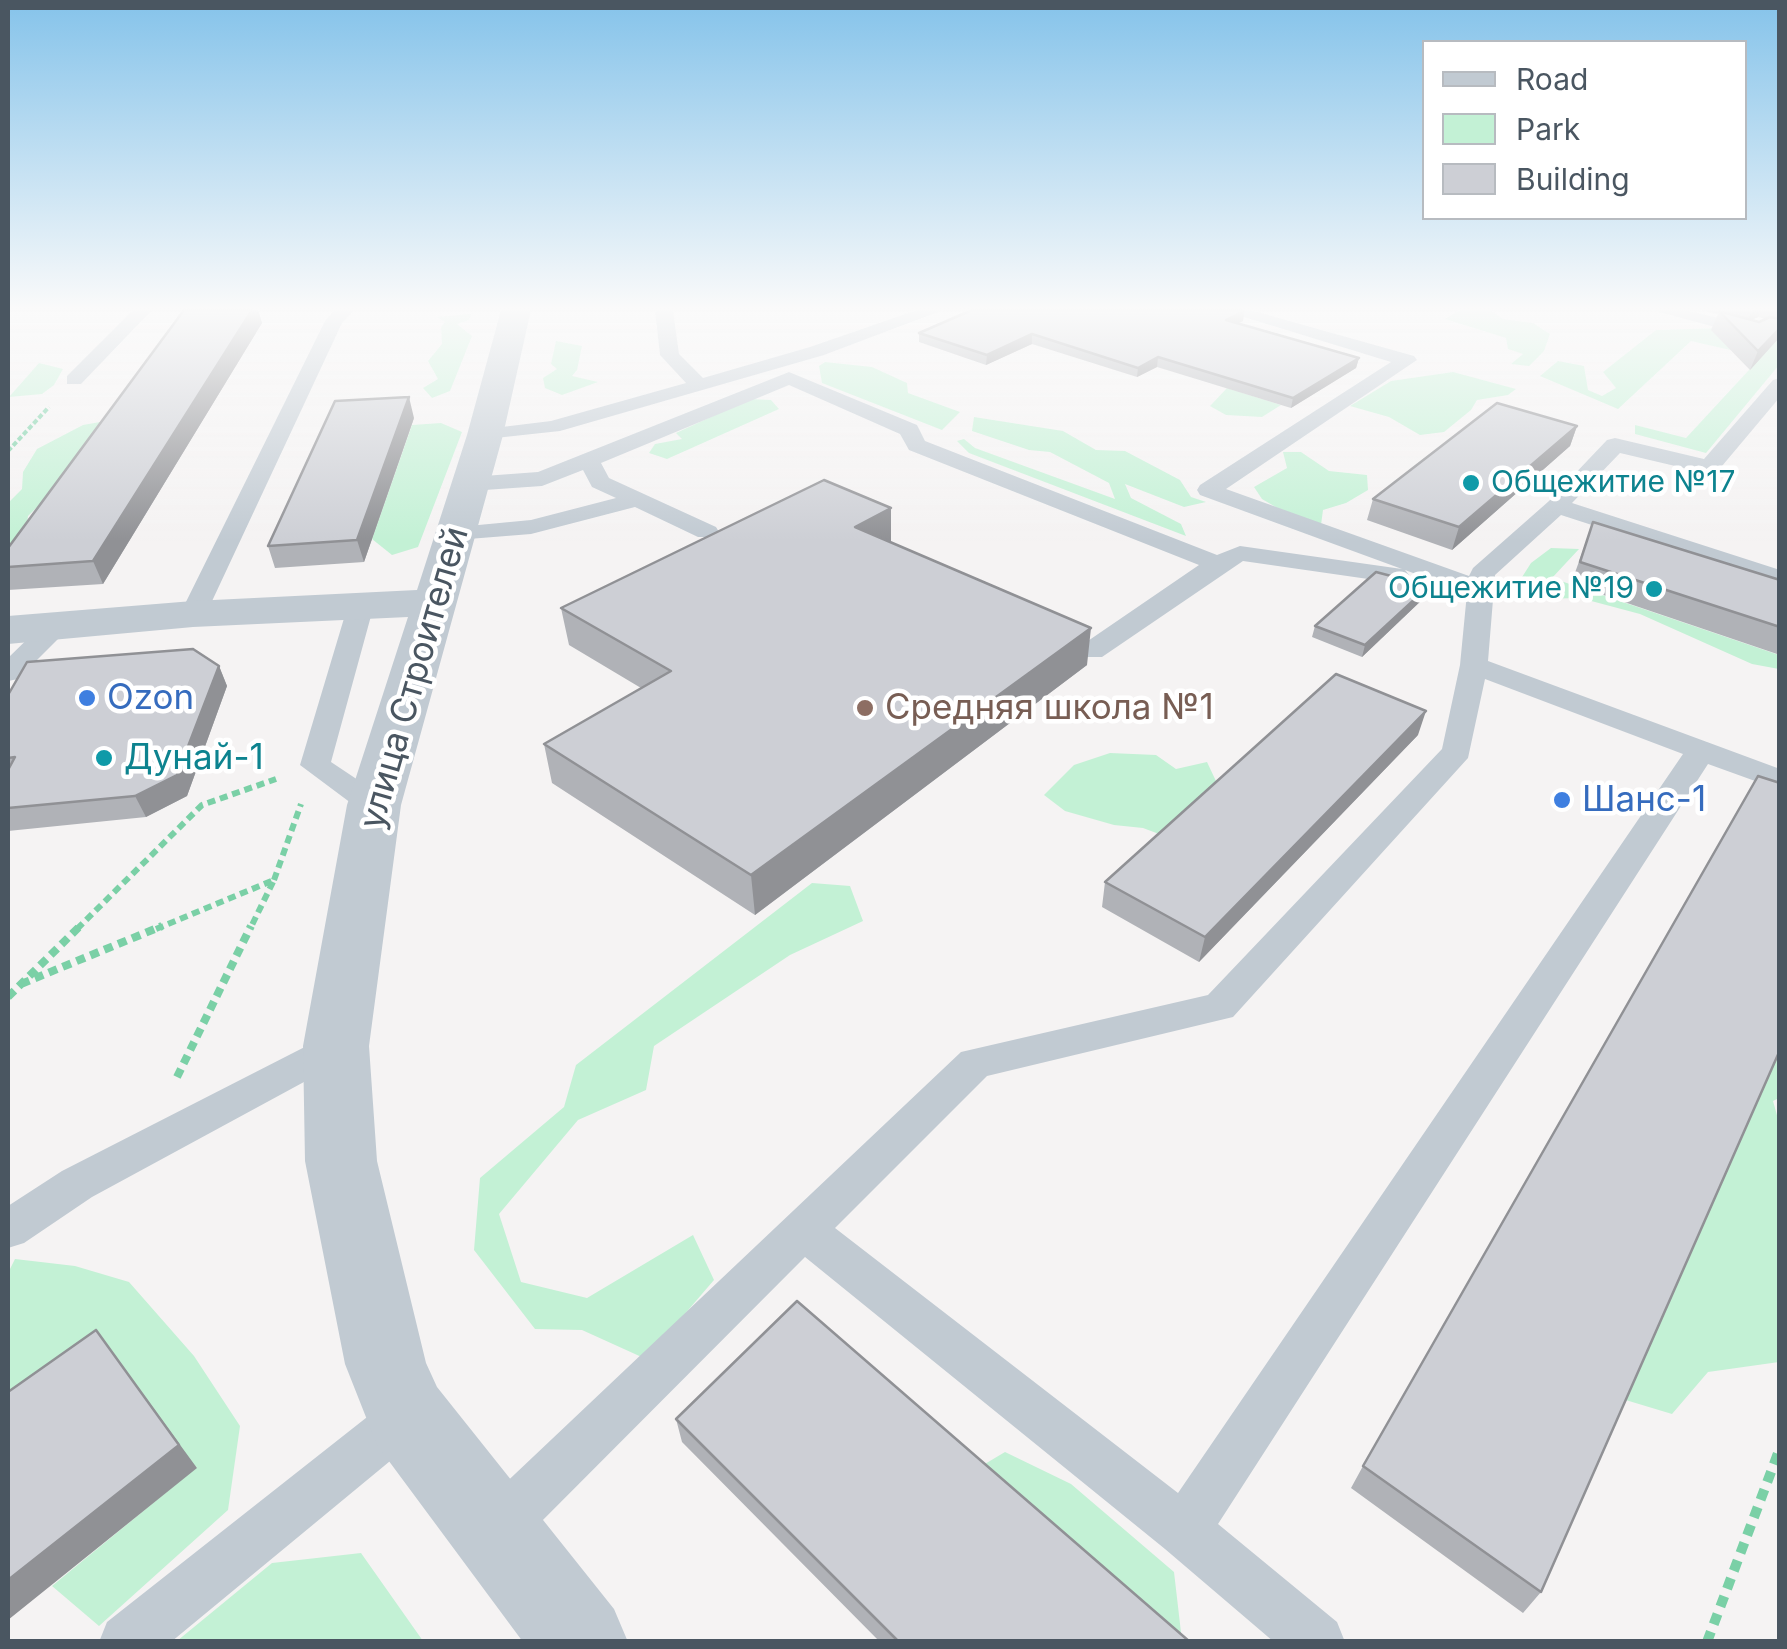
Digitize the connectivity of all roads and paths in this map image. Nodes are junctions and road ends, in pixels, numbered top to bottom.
1 (68, 387) edge
2 (302, 387) edge
3 (496, 387) edge
4 (692, 387) edge
5 (767, 387) edge
6 (810, 387) edge
7 (1365, 387) edge
8 (1777, 387) edge
9 (8, 452) edge
10 (588, 460) junction
11 (470, 484) junction
12 (635, 500) junction
13 (1557, 506) junction
14 (707, 532) edge
15 (1218, 564) junction
16 (1780, 578) edge
17 (1481, 594) junction
18 (436, 602) junction
19 (361, 605) junction
20 (193, 614) junction
21 (56, 626) junction
22 (8, 630) edge
23 (1092, 651) edge
24 (1474, 665) junction
25 (8, 673) edge
26 (1701, 750) junction
27 (315, 765) junction
28 (1780, 780) edge
29 (374, 805) junction
30 (274, 880) junction
31 (21, 984) junction
32 (8, 997) edge
33 (336, 1046) junction
34 (142, 1149) junction
35 (8, 1229) edge
36 (804, 1229) junction
37 (407, 1416) junction
38 (1780, 1448) edge
39 (497, 1528) junction
40 (1184, 1530) junction
41 (127, 1642) edge
42 (582, 1642) edge
43 (1317, 1642) edge
44 (1707, 1642) edge

1 - 9 path
2 - 20 lane
3 - 11 street, улица Строителей
4 - 11 lane
5 - 10 lane
6 - 15 lane
7 - 17 lane
8 - 13 lane
10 - 11 lane
10 - 12 lane
11 - 12 lane
11 - 18 street, улица Строителей
12 - 14 lane
13 - 16 lane
13 - 17 lane
15 - 17 lane
15 - 23 lane
17 - 24 lane
18 - 19 street
18 - 29 street, улица Строителей
19 - 20 street
19 - 27 lane
20 - 21 street
21 - 22 street
21 - 25 lane
24 - 26 lane
24 - 36 lane
26 - 28 lane
26 - 40 lane
27 - 29 lane
27 - 30 path
27 - 31 path
29 - 33 street, улица Строителей
30 - 31 path
30 - 34 path
31 - 32 path
33 - 34 lane
33 - 37 street, улица Строителей
34 - 35 lane
36 - 39 lane
36 - 40 lane
37 - 39 street, улица Строителей
37 - 41 lane
38 - 44 path
39 - 42 street, улица Строителей
40 - 43 lane

